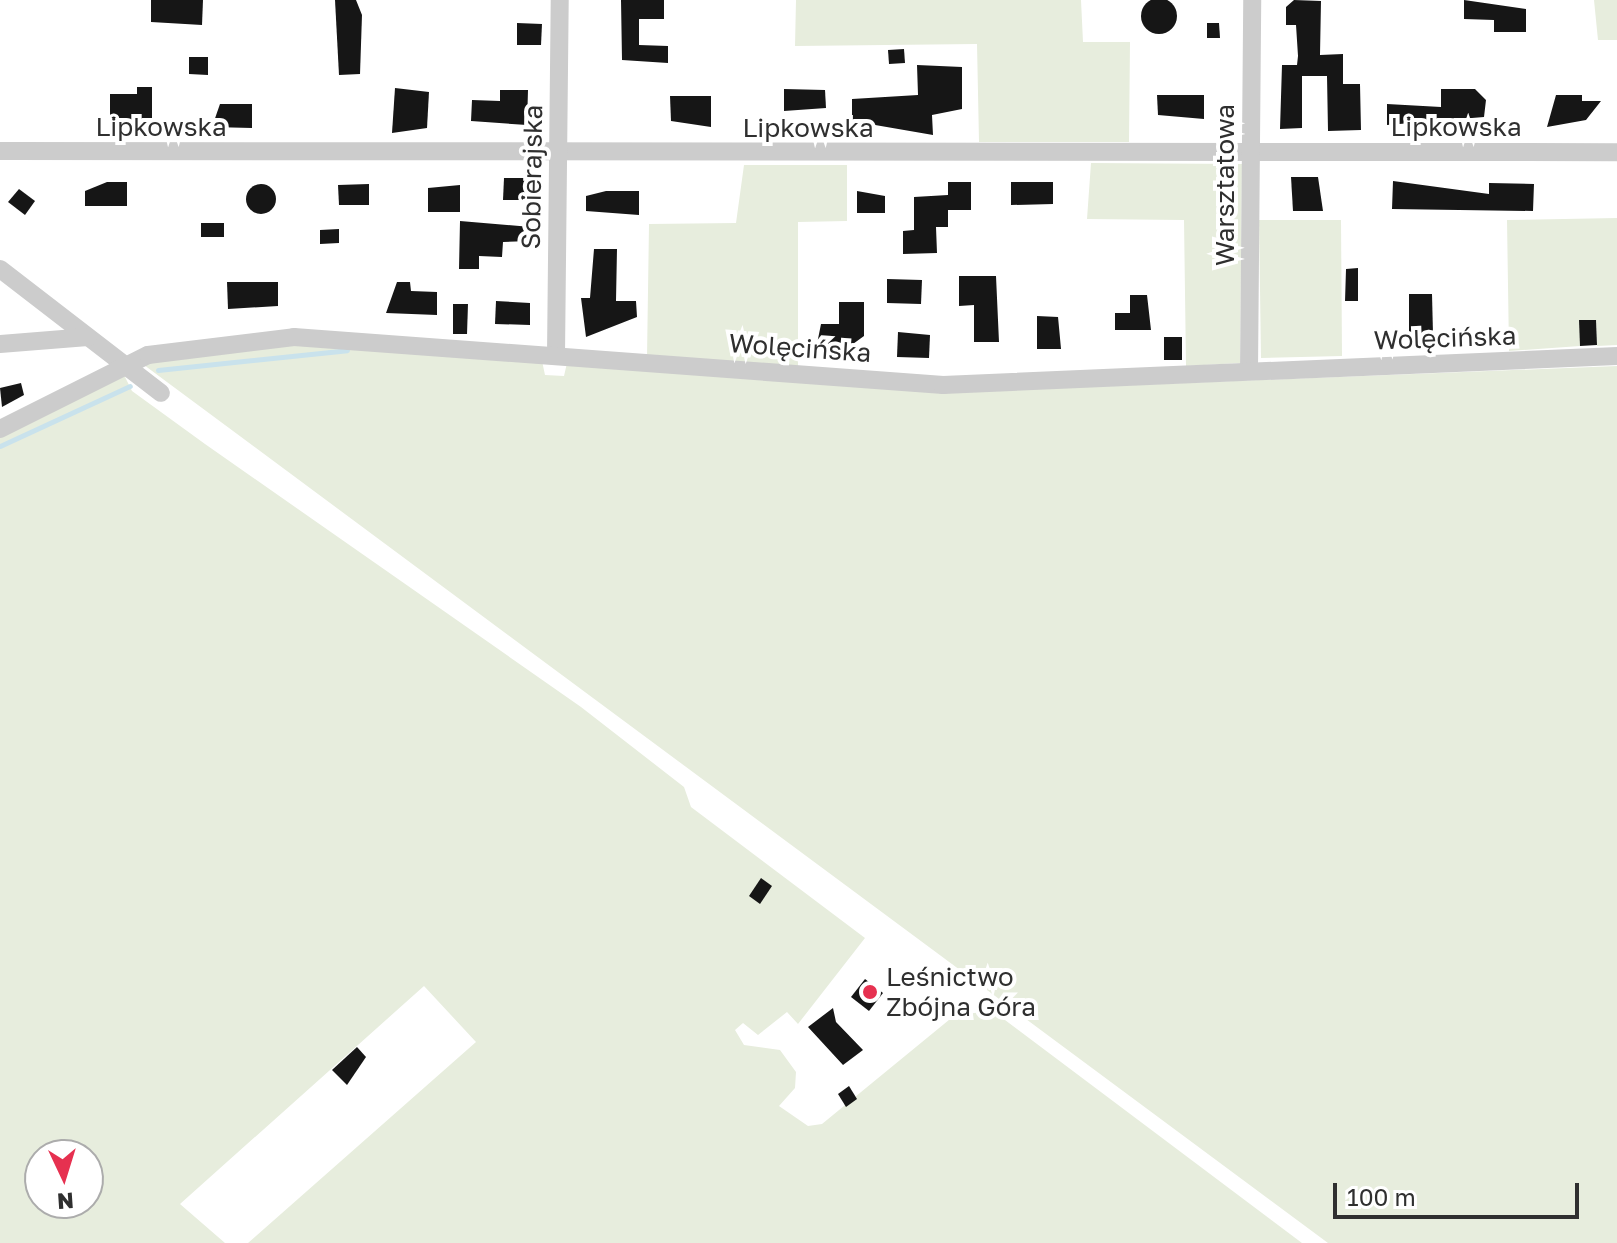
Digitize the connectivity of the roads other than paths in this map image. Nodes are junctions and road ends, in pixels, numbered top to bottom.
1 (560, 0) edge
2 (1252, 0) edge
3 (0, 151) edge
4 (1251, 152) junction
5 (1617, 152) edge
6 (558, 154) junction
7 (0, 269) edge
8 (88, 337) junction
9 (0, 344) edge
10 (556, 355) junction
11 (1617, 356) edge
12 (128, 366) junction
13 (1249, 371) junction
14 (161, 393) dead end
15 (0, 429) edge

1 - 6 street, Sobierajska
2 - 4 street, Warsztatowa
3 - 6 street, Lipkowska
4 - 5 street, Lipkowska
4 - 6 street, Lipkowska
4 - 13 street, Warsztatowa
6 - 10 street, Sobierajska
7 - 8 street
8 - 9 street
8 - 12 street
10 - 12 street, Wolęcińska
10 - 13 street, Wolęcińska
11 - 13 street, Wolęcińska
12 - 14 street
12 - 15 street, Wolęcińska

